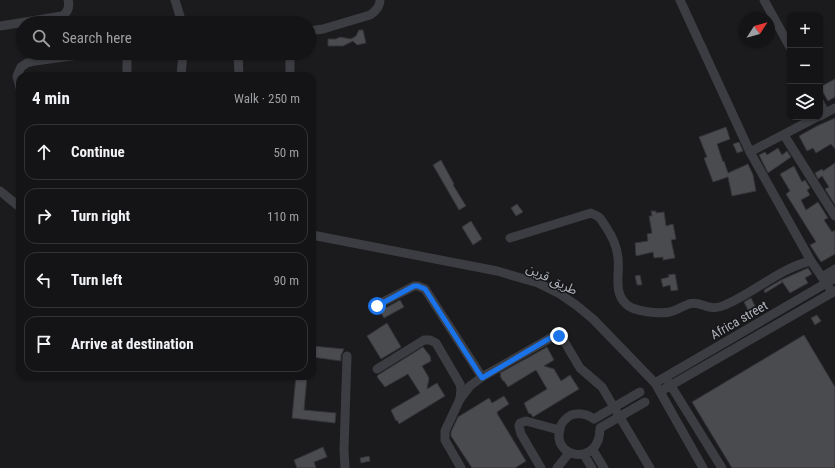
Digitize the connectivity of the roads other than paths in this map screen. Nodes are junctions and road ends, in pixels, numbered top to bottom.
1 (68, 0) edge
2 (175, 0) edge
3 (380, 0) edge
4 (680, 0) edge
5 (764, 0) edge
6 (62, 16) edge
7 (180, 16) edge
8 (16, 23) edge
9 (0, 26) edge
10 (316, 30) edge
11 (787, 42) edge
12 (35, 60) edge
13 (127, 60) edge
14 (182, 60) edge
15 (238, 60) edge
16 (290, 60) edge
17 (19, 72) edge
18 (127, 72) edge
19 (181, 72) edge
20 (239, 72) edge
21 (290, 72) edge
22 (835, 108) edge
23 (823, 114) edge
24 (812, 120) edge
25 (784, 135) junction
26 (750, 152) junction
27 (0, 191) edge
28 (0, 200) edge
29 (16, 203) edge
30 (16, 204) edge
31 (835, 216) edge
32 (316, 236) edge
33 (510, 238) dead end
34 (811, 261) junction
35 (835, 269) edge
36 (835, 278) edge
37 (824, 280) junction
38 (834, 292) edge
39 (377, 306) dead end
40 (347, 356) dead end
41 (377, 369) dead end
42 (482, 378) junction
43 (668, 381) junction
44 (655, 383) junction
45 (661, 391) junction
46 (640, 392) dead end
47 (460, 399) junction
48 (645, 402) dead end
49 (614, 407) junction
50 (620, 417) junction
51 (594, 419) junction
52 (600, 428) junction
53 (559, 430) junction
54 (593, 450) junction
55 (569, 453) junction
56 (584, 455) junction
57 (345, 468) edge
58 (461, 468) edge
59 (541, 468) edge
60 (557, 468) edge
61 (592, 468) edge
62 (604, 468) edge
63 (650, 468) edge
64 (703, 468) edge
65 (722, 468) edge

1 - 6 street
2 - 7 street
3 - 10 street
4 - 26 street
5 - 11 street
8 - 9 street
12 - 17 street
13 - 18 street
14 - 19 street
15 - 20 street
16 - 21 street
22 - 23 street
24 - 25 street
25 - 26 street
25 - 31 street
26 - 34 street
27 - 29 street
28 - 30 street
32 - 44 street, طريق قرين
33 - 34 street
34 - 37 street
35 - 37 street
36 - 37 street, Africa street
37 - 38 street
37 - 43 street, Africa street
38 - 43 street, Africa street
39 - 42 street
40 - 57 street
41 - 47 street
42 - 47 street
42 - 49 street
43 - 44 street, Africa street
43 - 45 street, Africa street
43 - 65 street
44 - 45 street, طريق قرين
45 - 64 street, طريق قرين
46 - 49 street
47 - 58 street
48 - 50 street
49 - 50 street
49 - 51 street
50 - 52 street
50 - 63 street
51 - 52 street
51 - 53 street
52 - 54 street
53 - 55 street
53 - 59 street
54 - 56 street
54 - 62 street
55 - 56 street
55 - 60 street
56 - 61 street

